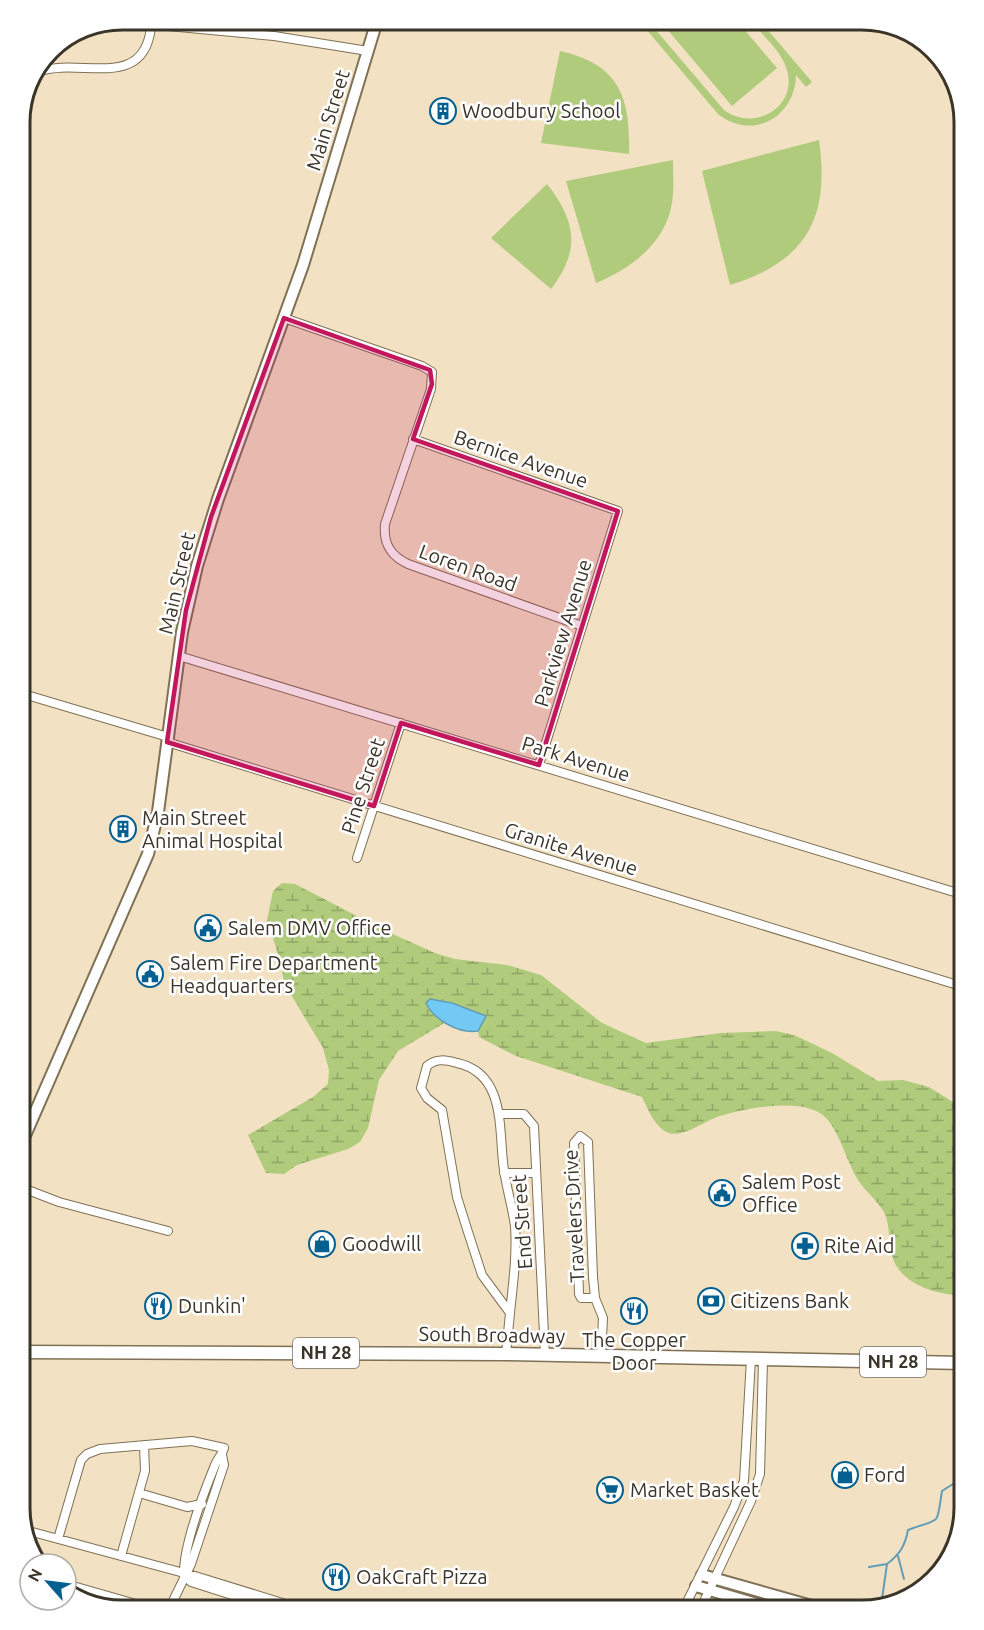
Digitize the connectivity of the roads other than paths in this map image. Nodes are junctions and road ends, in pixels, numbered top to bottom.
1 (150, 30) edge
2 (210, 30) edge
3 (374, 30) edge
4 (368, 51) junction
5 (47, 69) edge
6 (284, 318) junction
7 (413, 439) junction
8 (618, 511) joint
9 (582, 626) junction
10 (179, 656) junction
11 (30, 696) edge
12 (400, 723) junction
13 (167, 740) junction
14 (539, 765) junction
15 (374, 806) junction
16 (357, 858) dead end
17 (954, 892) edge
18 (954, 984) edge
19 (500, 1114) junction
20 (30, 1124) edge
21 (504, 1173) junction
22 (535, 1173) junction
23 (30, 1190) edge
24 (168, 1230) dead end
25 (595, 1298) junction
26 (510, 1313) junction
27 (30, 1352) edge
28 (506, 1354) junction
29 (544, 1356) junction
30 (602, 1357) junction
31 (757, 1359) junction
32 (954, 1363) edge
33 (144, 1445) junction
34 (223, 1452) junction
35 (139, 1492) junction
36 (202, 1504) junction
37 (187, 1507) junction
38 (198, 1518) junction
39 (33, 1532) edge
40 (58, 1539) junction
41 (121, 1556) junction
42 (184, 1575) junction
43 (702, 1575) junction
44 (715, 1580) junction
45 (696, 1586) junction
46 (78, 1587) edge
47 (709, 1592) junction
48 (122, 1600) edge
49 (173, 1600) edge
50 (248, 1600) edge
51 (269, 1600) edge
52 (688, 1600) edge
53 (705, 1600) edge
54 (738, 1600) edge
55 (787, 1600) edge

1 - 5 street
2 - 4 street
3 - 4 main road, Main Street
4 - 6 main road, Main Street
6 - 7 street
6 - 10 main road, Main Street
7 - 8 street, Bernice Avenue
7 - 9 street, Loren Road
8 - 9 street, Parkview Avenue
9 - 14 street, Parkview Avenue
10 - 12 street, Park Avenue
10 - 13 main road, Main Street
11 - 13 street, Granite Avenue
12 - 14 street, Park Avenue
12 - 15 street, Pine Street
13 - 15 street, Granite Avenue
13 - 20 main road, Main Street
14 - 17 street, Park Avenue
15 - 16 street, Pine Street
15 - 18 street, Granite Avenue
19 - 21 street
19 - 22 street, End Street
19 - 26 street
21 - 22 street
21 - 26 street
22 - 29 street, End Street
23 - 24 street
25 - 25 street, Travelers Drive
25 - 30 street, Travelers Drive
26 - 28 street
27 - 28 main road, South Broadway / NH 28
28 - 29 main road, South Broadway / NH 28
29 - 30 main road, South Broadway / NH 28
30 - 31 main road, South Broadway / NH 28
31 - 32 main road, South Broadway / NH 28
31 - 43 street
31 - 44 street
33 - 34 street
33 - 35 street
33 - 40 street
34 - 36 street
34 - 42 street
35 - 37 street
35 - 41 street
36 - 37 street
36 - 38 street
37 - 38 street
38 - 42 street
39 - 40 street
40 - 41 street
41 - 42 street
42 - 49 street
42 - 50 street
42 - 51 street
43 - 44 main road
43 - 45 street
44 - 47 street
44 - 55 main road
45 - 47 main road
45 - 52 street
46 - 48 street
47 - 53 street
47 - 54 main road

